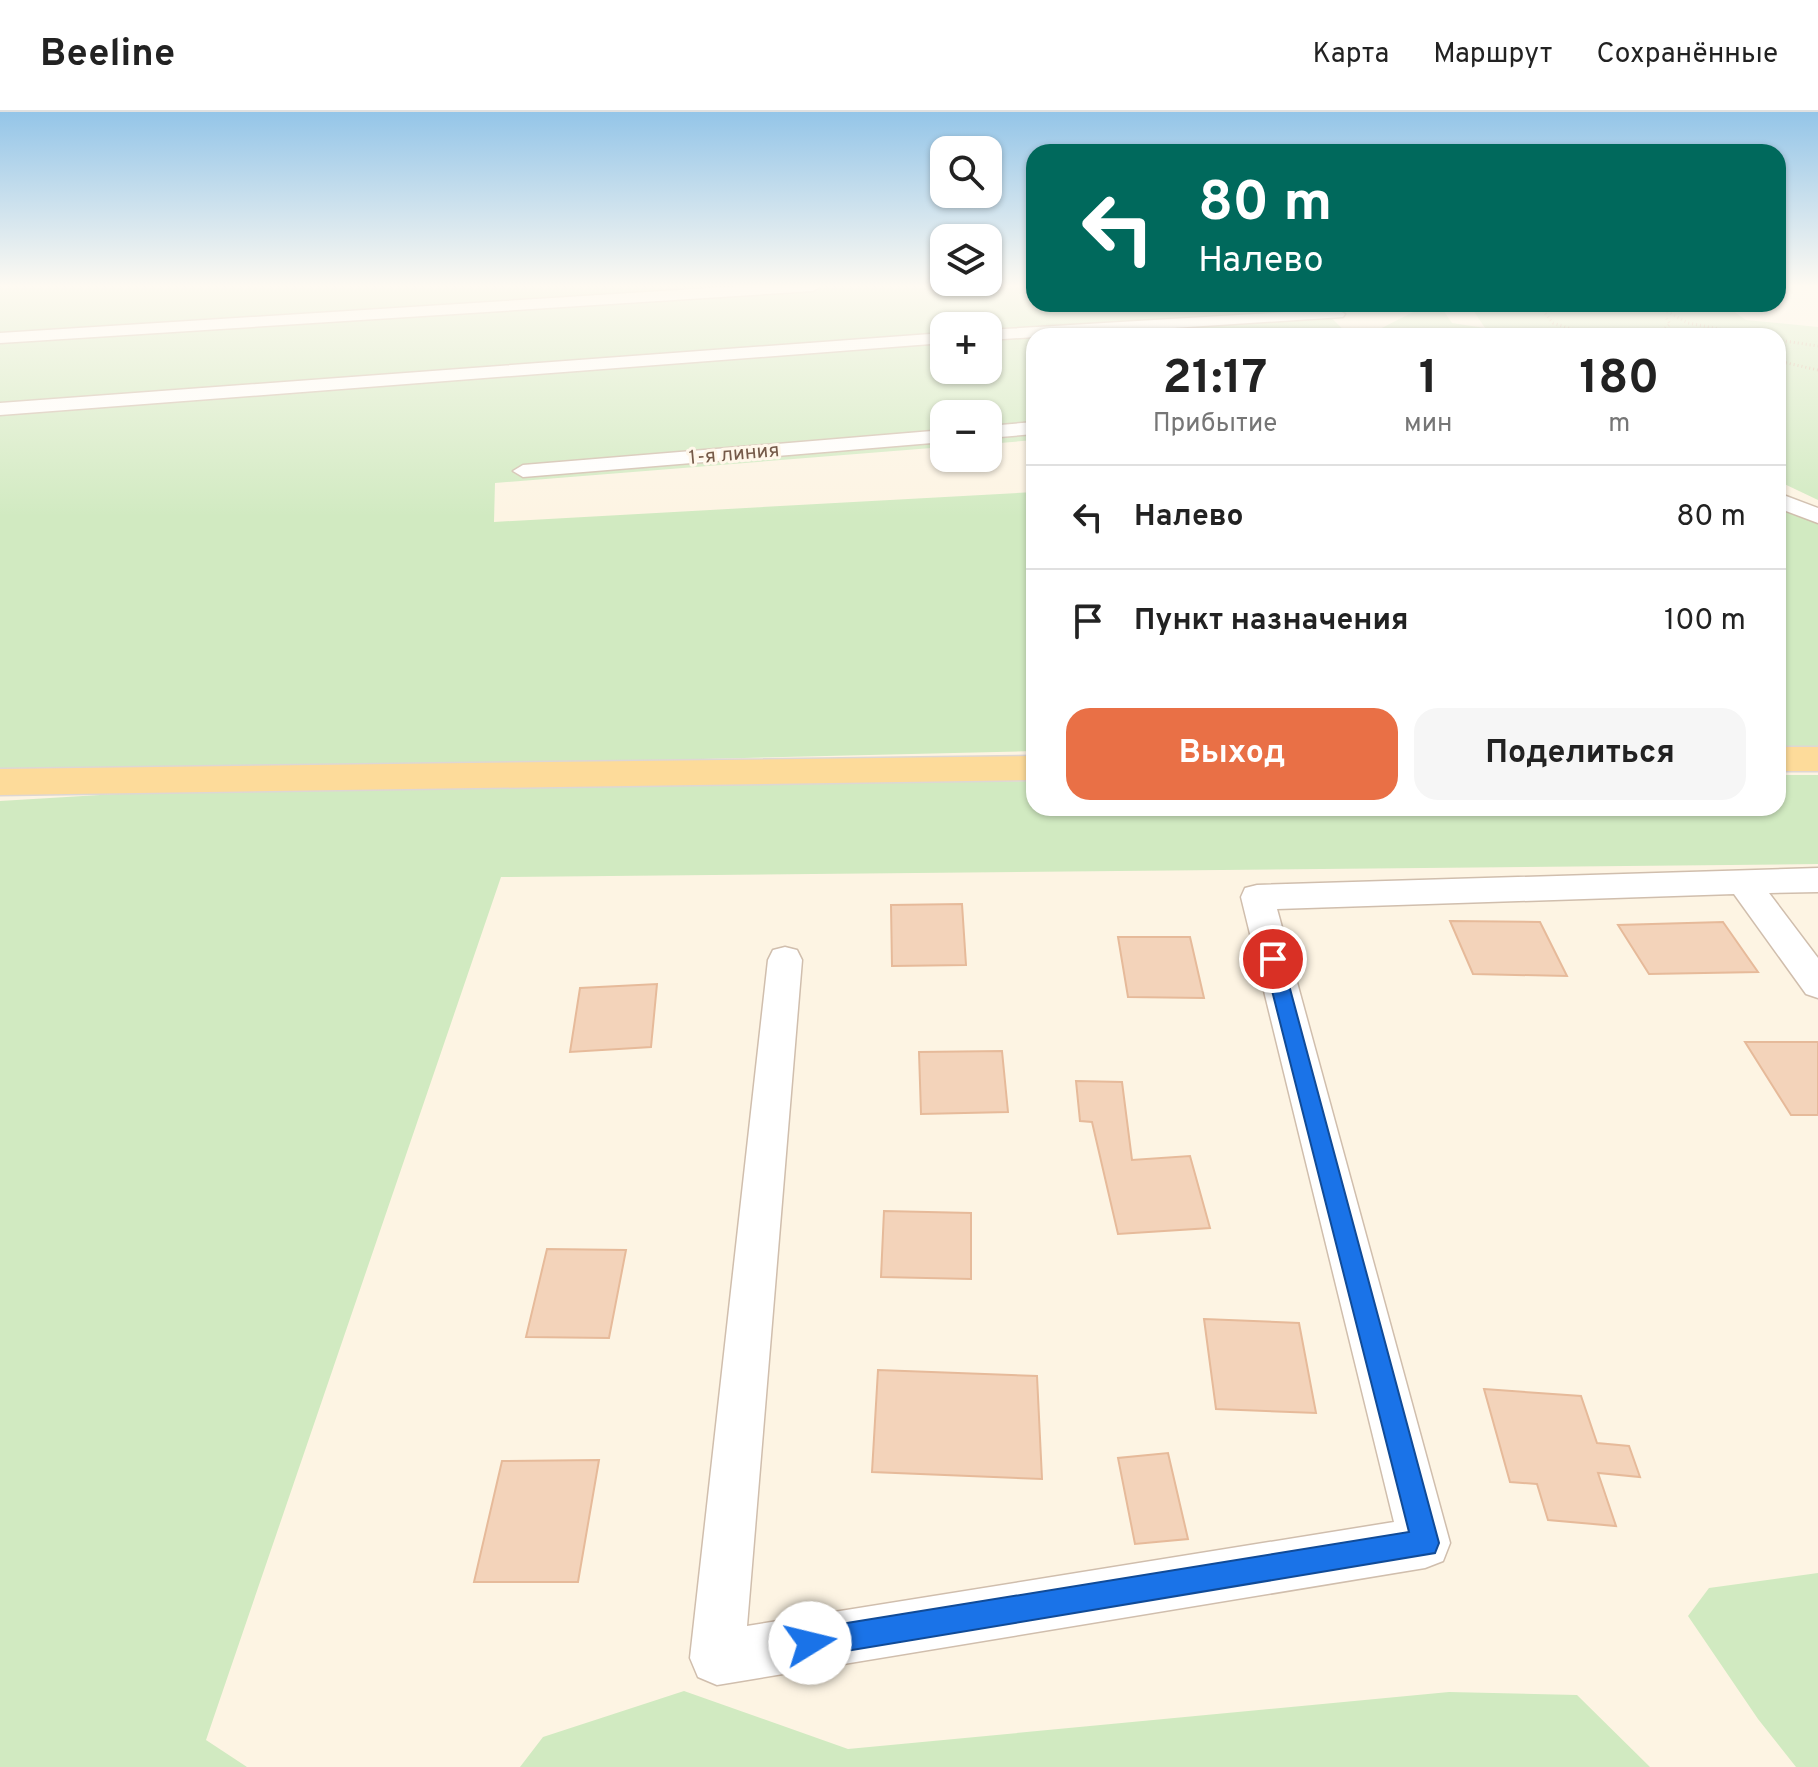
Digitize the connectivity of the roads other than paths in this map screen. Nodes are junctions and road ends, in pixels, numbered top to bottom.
1 (609, 363) edge
2 (0, 409) edge
3 (1026, 429) edge
4 (1002, 431) edge
5 (930, 437) edge
6 (523, 471) dead end
7 (1786, 503) edge
8 (1818, 516) edge
9 (1786, 759) edge
10 (1818, 759) edge
11 (1026, 768) edge
12 (0, 782) edge
13 (1818, 880) edge
14 (1742, 881) junction
15 (785, 960) dead end
16 (1818, 984) edge

1 - 2 street
3 - 4 street
5 - 6 street, 1-я линия
7 - 8 street
9 - 10 main road
11 - 12 main road
13 - 14 street
14 - 15 street
14 - 16 street

